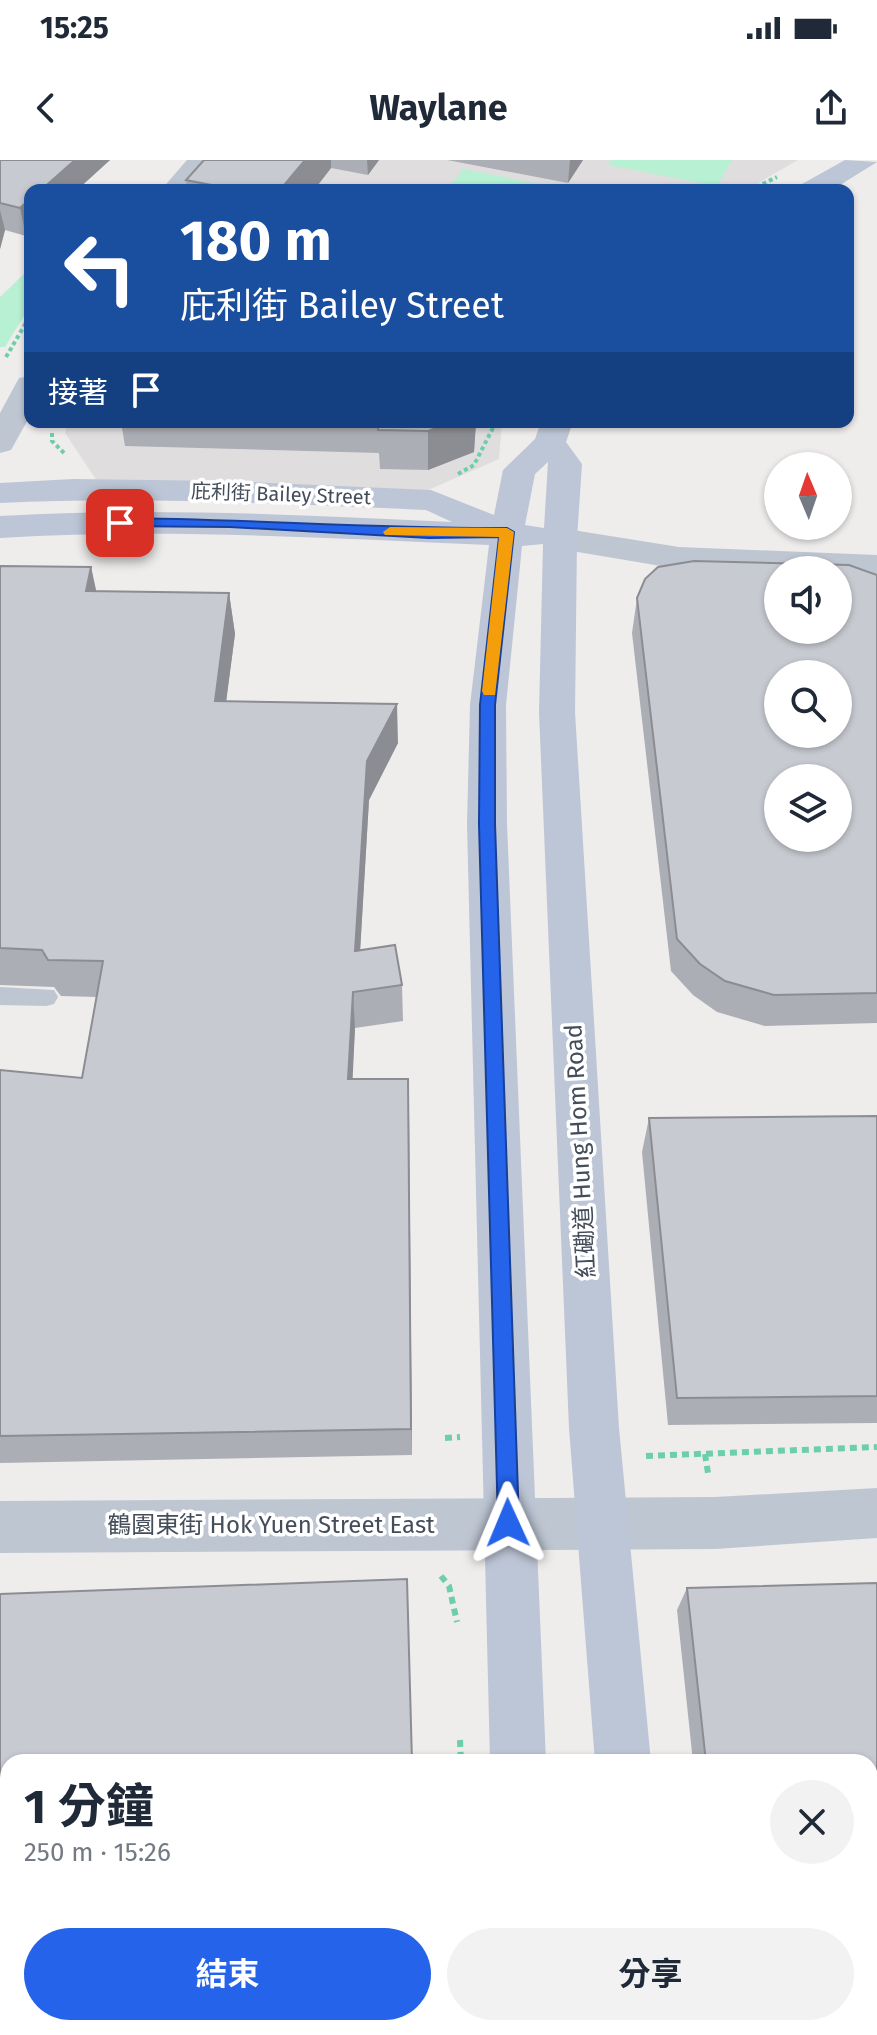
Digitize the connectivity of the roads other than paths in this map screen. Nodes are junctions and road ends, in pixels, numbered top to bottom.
1 (202, 160) edge
2 (865, 160) edge
3 (180, 184) edge
4 (823, 184) edge
5 (24, 397) edge
6 (554, 432) edge
7 (0, 443) edge
8 (0, 493) edge
9 (0, 527) edge
10 (507, 532) junction
11 (560, 539) junction
12 (877, 566) edge
13 (0, 996) edge
14 (46, 997) edge
15 (877, 1513) edge
16 (508, 1523) junction
17 (601, 1523) junction
18 (0, 1527) edge
19 (518, 1754) edge
20 (622, 1754) edge

1 - 3 street
2 - 4 main road
5 - 7 street
6 - 10 main road
6 - 11 main road, 紅磡道 Hung Hom Road
8 - 10 main road, 庇利街 Bailey Street
9 - 10 main road, 庇利街 Bailey Street
10 - 11 main road, 庇利街 Bailey Street
10 - 16 main road
11 - 12 street, 庇利街 Bailey Street
11 - 17 main road, 紅磡道 Hung Hom Road
13 - 14 lane
15 - 17 street, 鶴園東街 Hok Yuen Street East
16 - 17 street, 鶴園東街 Hok Yuen Street East
16 - 18 street, 鶴園東街 Hok Yuen Street East
16 - 19 main road
17 - 20 main road, 紅磡道 Hung Hom Road

